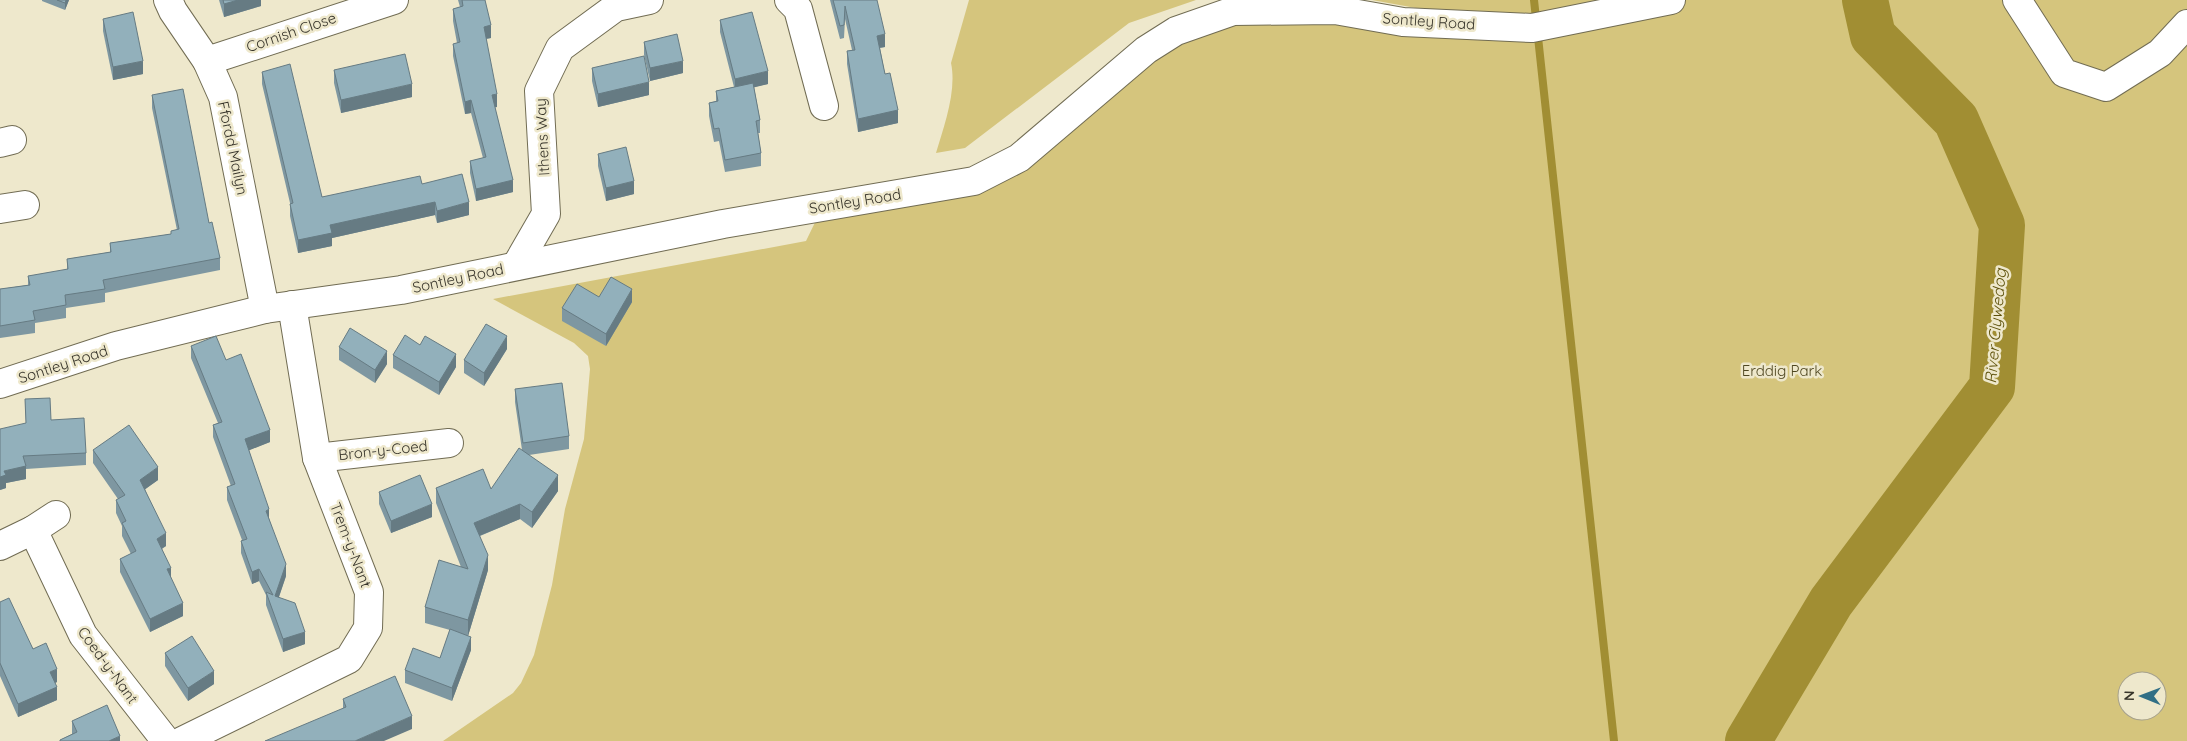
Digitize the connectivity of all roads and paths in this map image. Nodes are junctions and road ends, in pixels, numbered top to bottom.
1 (168, 0) edge
2 (649, 0) edge
3 (789, 0) edge
4 (1671, 0) edge
5 (2018, 0) edge
6 (381, 1) edge
7 (2187, 24) edge
8 (207, 60) junction
9 (824, 106) dead end
10 (516, 266) junction
11 (292, 305) junction
12 (265, 308) junction
13 (0, 384) edge
14 (449, 443) dead end
15 (317, 458) junction
16 (56, 515) dead end
17 (33, 530) junction
18 (0, 546) edge
19 (166, 741) edge
20 (182, 741) edge

1 - 8 street, Ffordd Mailyn
2 - 10 street, Ithens Way
3 - 9 street
4 - 10 street, Sontley Road
5 - 7 street
6 - 8 street, Cornish Close
8 - 12 street, Ffordd Mailyn
10 - 11 street, Sontley Road
11 - 12 street, Sontley Road
11 - 15 street, Trem-y-Nant
12 - 13 street, Sontley Road
14 - 15 street, Bron-y-Coed
15 - 20 street, Trem-y-Nant
16 - 17 street
17 - 18 street
17 - 19 street, Coed-y-Nant

